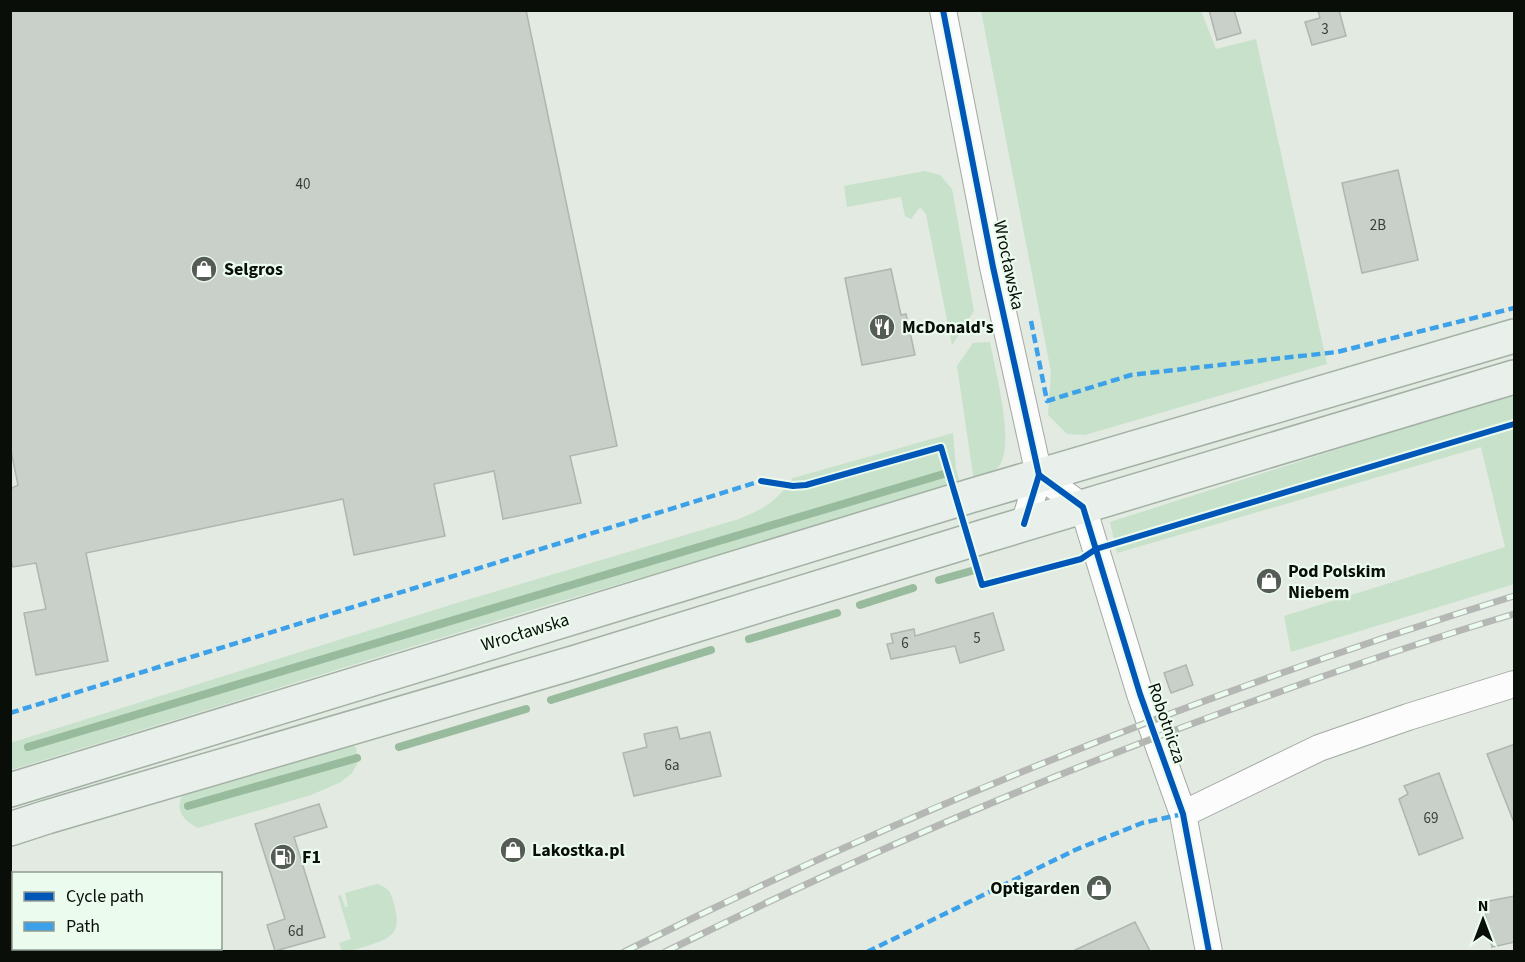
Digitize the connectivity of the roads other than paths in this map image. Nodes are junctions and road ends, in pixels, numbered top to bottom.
1 (943, 10) edge
2 (1515, 336) edge
3 (1515, 377) edge
4 (1039, 475) junction
5 (1083, 507) junction
6 (1024, 524) junction
7 (1515, 684) edge
8 (10, 790) edge
9 (1183, 814) junction
10 (10, 829) edge
11 (1209, 951) edge

1 - 4 street, Wrocławska
2 - 4 main road, Wrocławska
3 - 5 main road
4 - 5 street
4 - 6 street, Wrocławska
4 - 8 main road, Wrocławska
5 - 6 main road
5 - 9 street, Robotnicza
6 - 10 main road
7 - 9 street
9 - 11 street, Robotnicza

